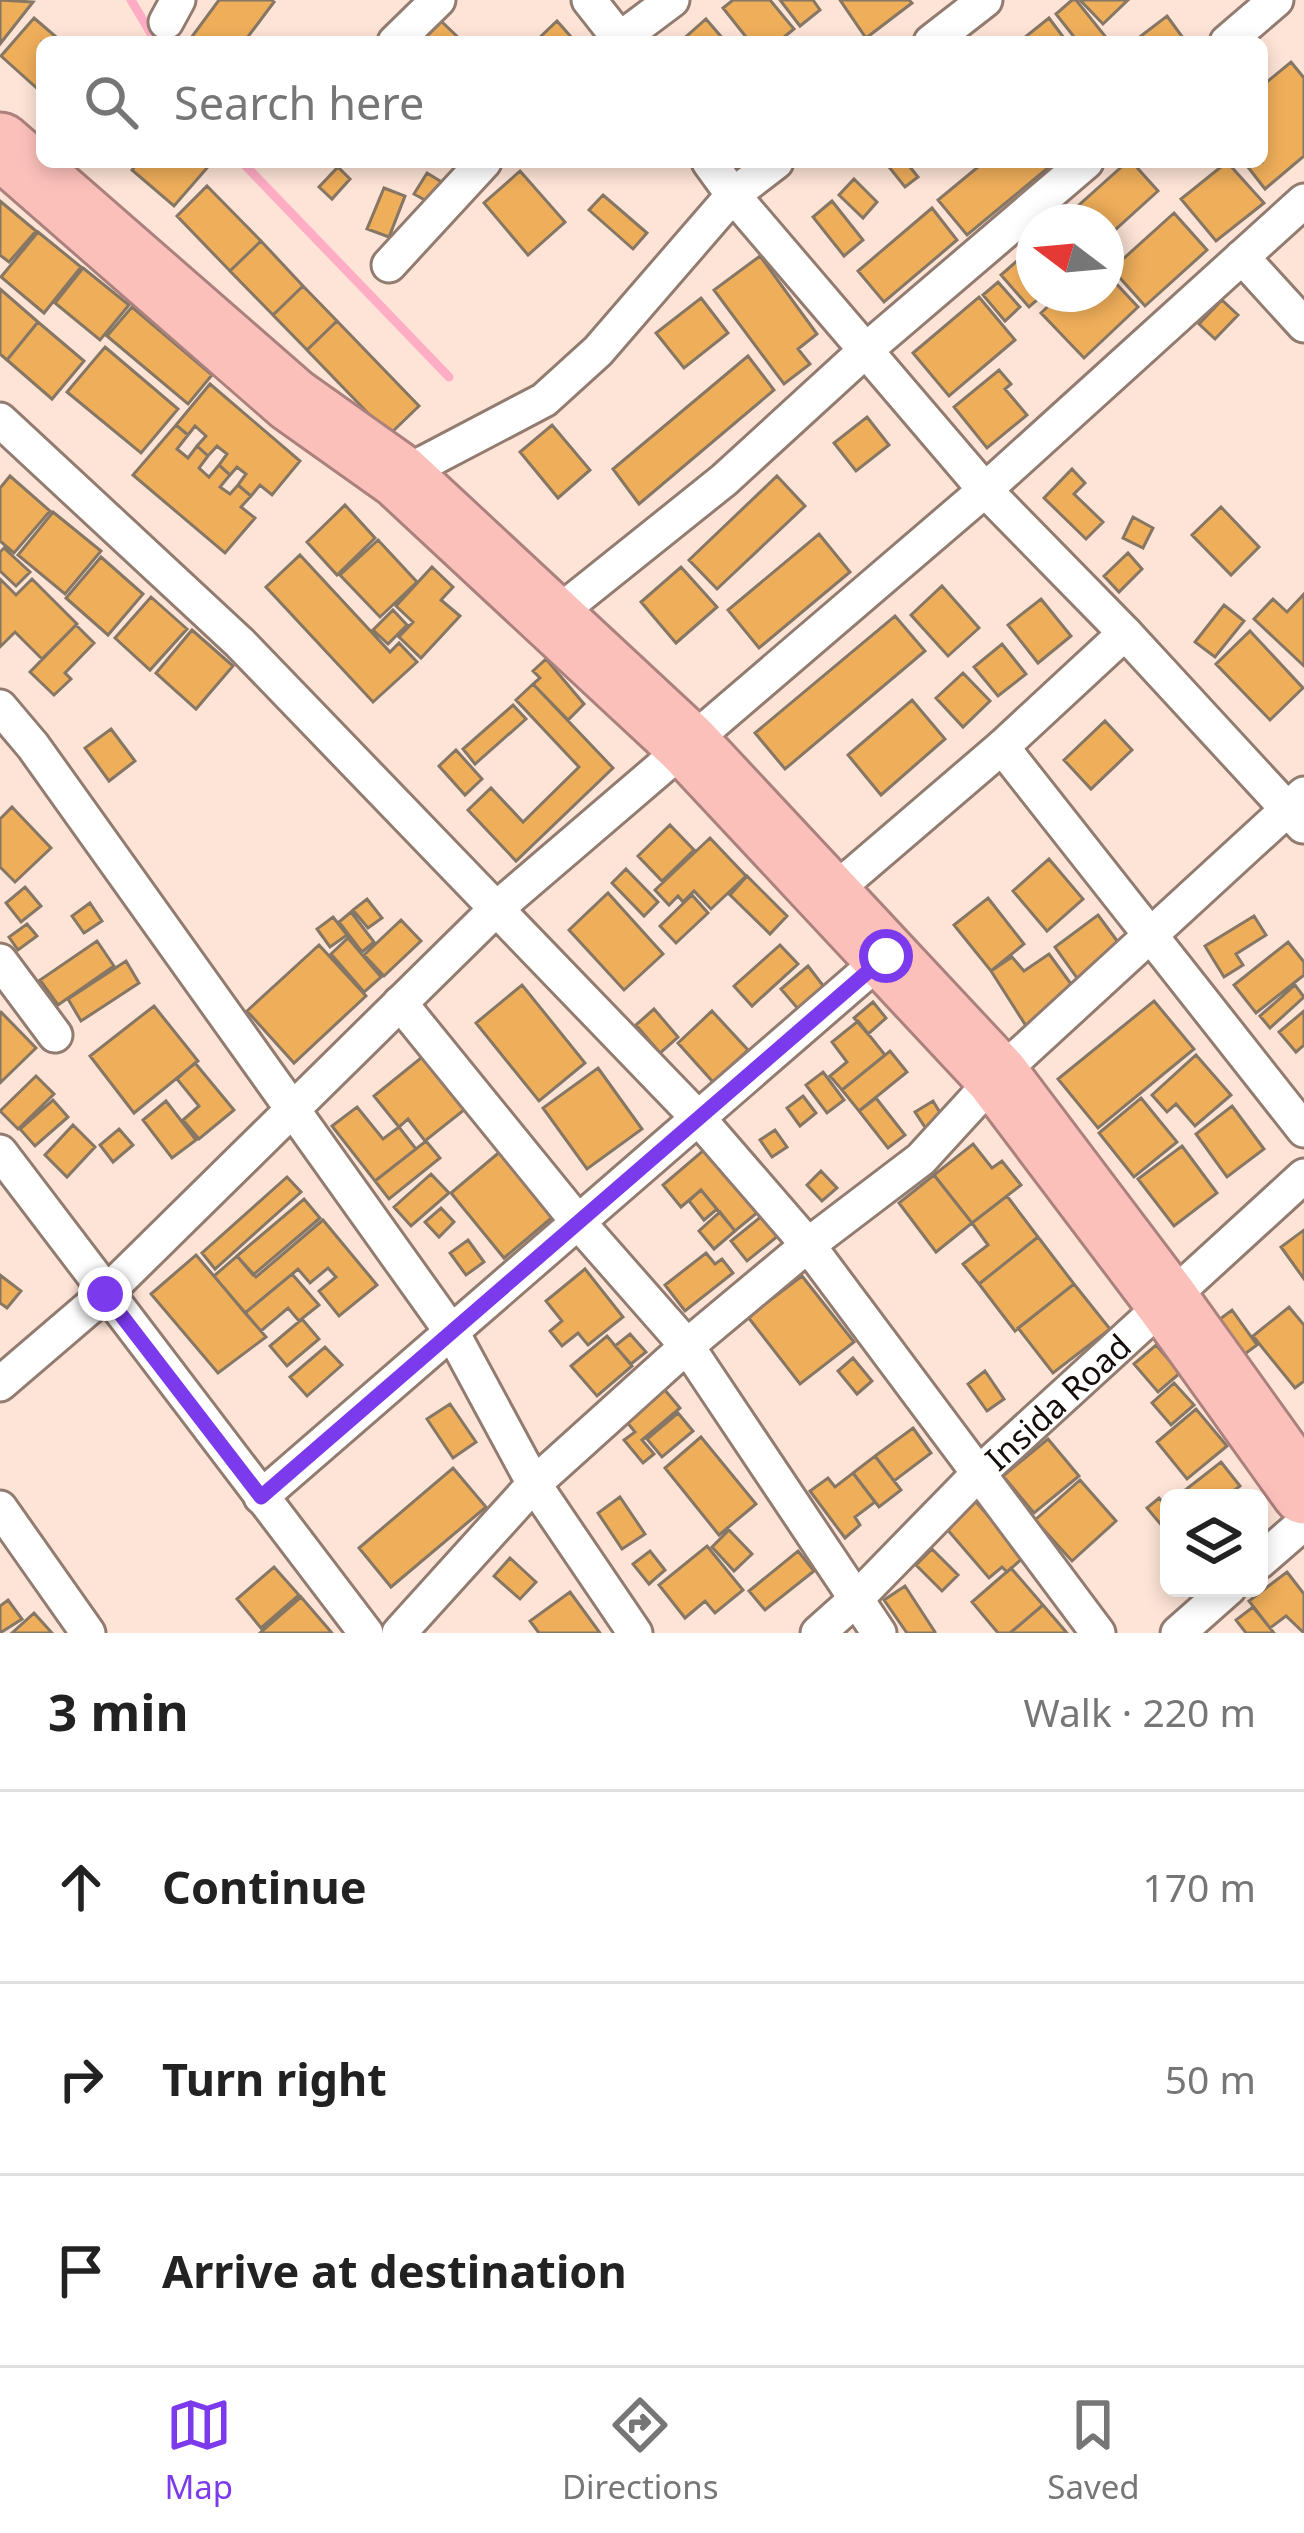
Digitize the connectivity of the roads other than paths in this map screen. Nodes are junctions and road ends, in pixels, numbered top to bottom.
1 (437, 0) edge
2 (590, 0) edge
3 (672, 0) edge
4 (985, 0) edge
5 (1276, 0) edge
6 (1297, 0) edge
7 (1304, 8) edge
8 (401, 36) edge
9 (612, 36) edge
10 (616, 36) edge
11 (939, 36) edge
12 (1234, 36) edge
13 (0, 145) edge
14 (479, 168) edge
15 (713, 168) edge
16 (768, 168) edge
17 (1079, 168) edge
18 (733, 195) junction
19 (1304, 201) edge
20 (1242, 257) junction
21 (389, 266) dead end
22 (1304, 326) edge
23 (866, 350) junction
24 (0, 420) edge
25 (399, 476) junction
26 (985, 490) junction
27 (553, 617) junction
28 (1125, 633) junction
29 (0, 707) edge
30 (687, 744) junction
31 (1002, 747) junction
32 (1300, 810) edge
33 (827, 897) junction
34 (496, 909) junction
35 (1149, 938) junction
36 (886, 956) junction
37 (0, 962) edge
38 (400, 1003) junction
39 (55, 1035) dead end
40 (997, 1076) junction
41 (292, 1110) junction
42 (699, 1118) junction
43 (1304, 1130) edge
44 (0, 1152) edge
45 (1304, 1176) edge
46 (578, 1222) junction
47 (808, 1245) junction
48 (105, 1294) junction
49 (1167, 1300) junction
50 (453, 1334) junction
51 (687, 1346) junction
52 (0, 1384) edge
53 (976, 1475) junction
54 (534, 1484) junction
55 (1304, 1492) edge
56 (261, 1497) junction
57 (0, 1508) edge
58 (1304, 1522) edge
59 (1268, 1554) edge
60 (1219, 1597) edge
61 (856, 1599) junction
62 (88, 1633) edge
63 (366, 1633) edge
64 (398, 1633) edge
65 (634, 1633) edge
66 (818, 1633) edge
67 (879, 1633) edge
68 (1098, 1633) edge
69 (1178, 1633) edge

1 - 8 street
2 - 9 street
3 - 10 street
4 - 11 street
5 - 12 street
6 - 7 street
13 - 25 highway
14 - 21 street
15 - 18 street
16 - 18 street
17 - 23 street
18 - 23 street
18 - 25 street
19 - 20 street
20 - 22 street
20 - 26 street
23 - 26 street
23 - 27 street
24 - 34 street
25 - 27 highway
26 - 28 street
26 - 30 street
27 - 30 highway
28 - 31 street
28 - 32 street
29 - 41 street
30 - 33 highway
30 - 34 street
31 - 33 street
31 - 35 street
32 - 35 street
33 - 36 highway
34 - 38 street
34 - 42 street
35 - 40 street
35 - 43 street
36 - 40 highway
36 - 42 street
37 - 39 street
38 - 41 street
38 - 46 street
40 - 47 street
40 - 49 highway
41 - 48 street
41 - 50 street
42 - 46 street
42 - 47 street
44 - 48 street
45 - 49 street, Insida Road
46 - 50 street
46 - 51 street
47 - 51 street
47 - 53 street
48 - 52 street
48 - 56 street
49 - 53 street, Insida Road
49 - 55 highway
50 - 54 street
50 - 56 street
51 - 54 street
51 - 61 street
53 - 61 street, Insida Road
53 - 68 street
54 - 64 street
54 - 65 street
56 - 63 street
57 - 62 street
58 - 59 street
60 - 69 street
61 - 66 street, Insida Road
61 - 67 street

